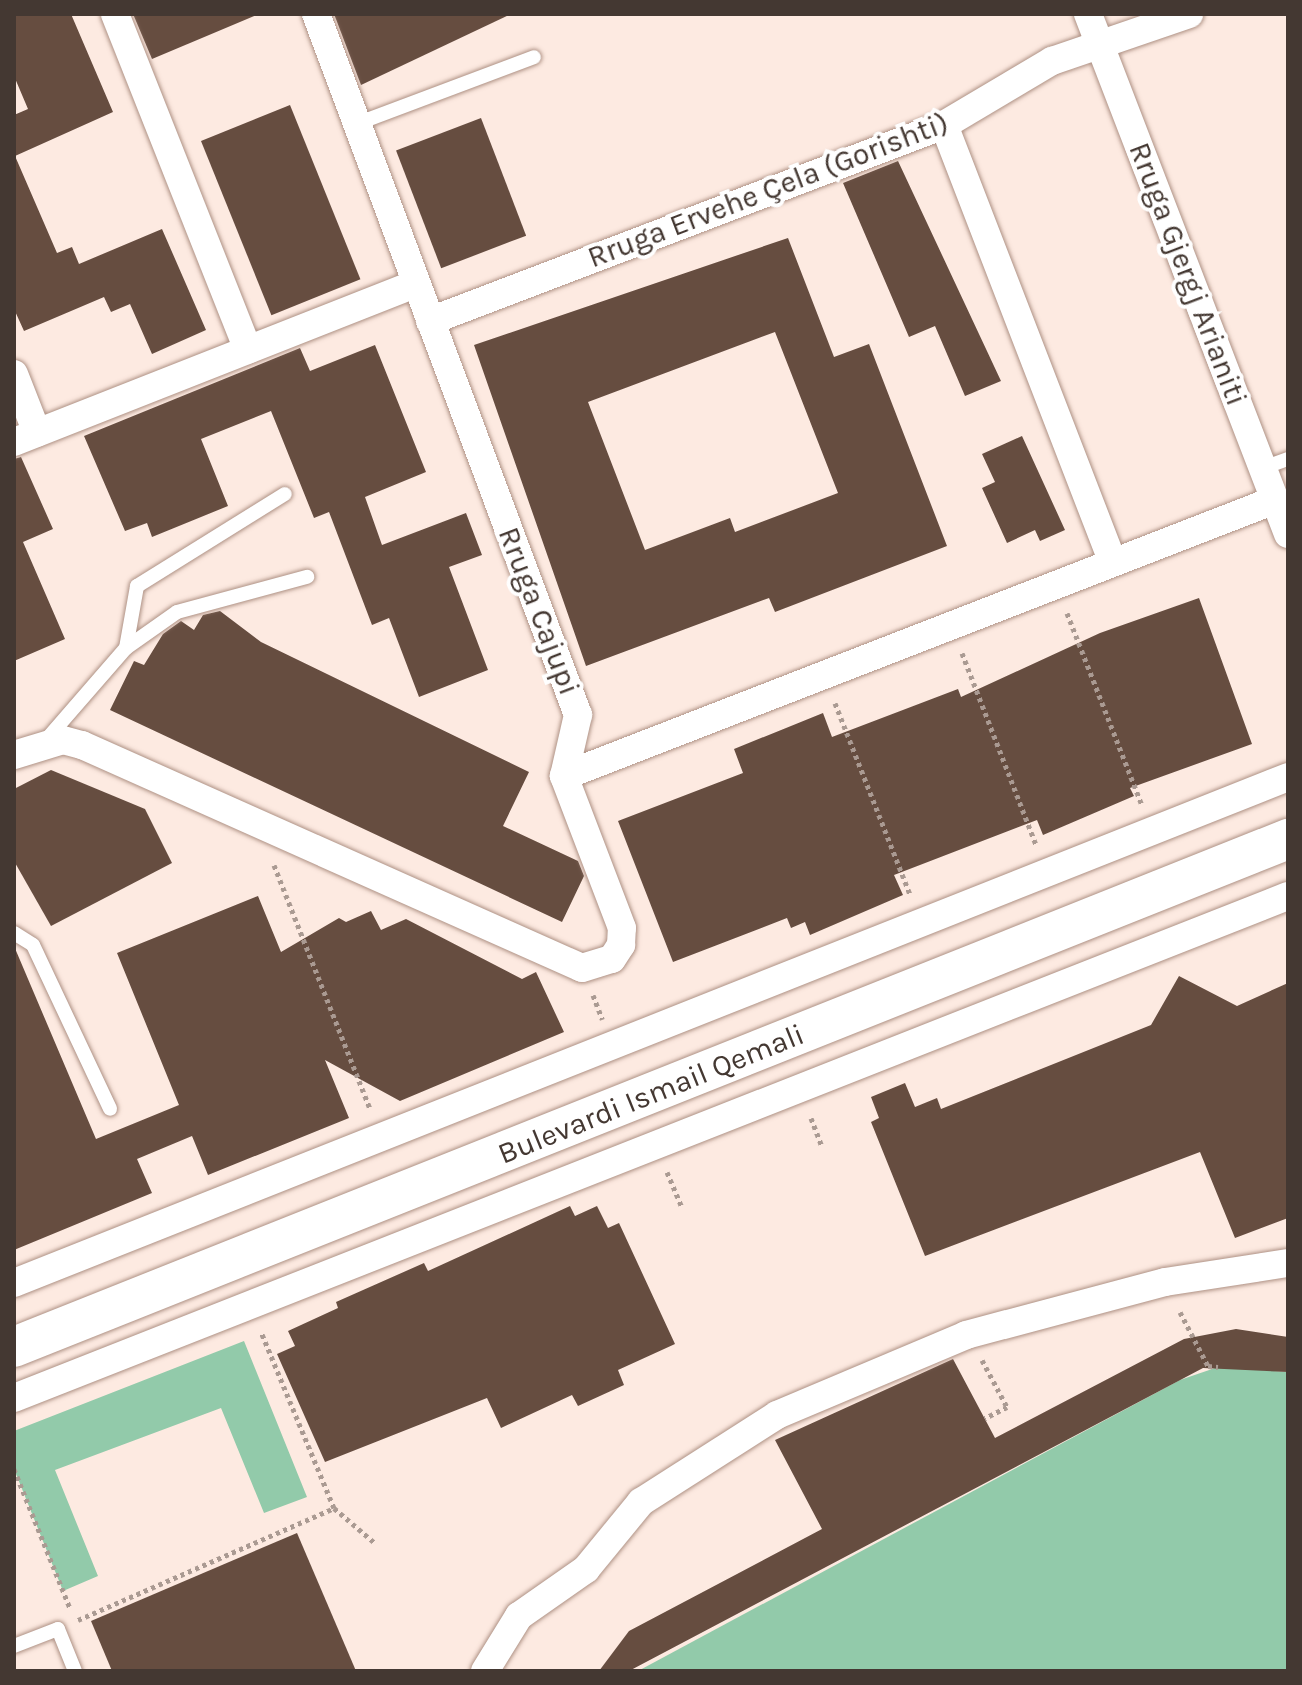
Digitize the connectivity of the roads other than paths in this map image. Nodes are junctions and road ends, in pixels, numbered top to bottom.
1 (115, 14) edge
2 (316, 14) edge
3 (1088, 14) edge
4 (1189, 14) edge
5 (1099, 43) junction
6 (534, 57) dead end
7 (356, 124) junction
8 (944, 125) junction
9 (415, 284) junction
10 (430, 321) junction
11 (248, 350) junction
12 (14, 374) edge
13 (26, 438) edge
14 (1275, 464) edge
15 (285, 494) dead end
16 (1275, 500) junction
17 (1288, 534) edge
18 (1113, 563) junction
19 (307, 577) dead end
20 (126, 648) junction
21 (578, 715) junction
22 (43, 744) junction
23 (14, 755) edge
24 (596, 763) junction
25 (564, 776) junction
26 (1288, 777) edge
27 (1288, 839) edge
28 (1288, 896) edge
29 (14, 933) edge
30 (110, 1109) dead end
31 (1288, 1263) edge
32 (14, 1283) edge
33 (14, 1347) edge
34 (14, 1398) edge
35 (14, 1646) edge
36 (75, 1671) edge
37 (485, 1671) edge

1 - 11 street
2 - 7 street, Rruga Cajupi
3 - 5 street, Rruga Gjergj Arianiti
4 - 5 street, Rruga Ervehe Çela (Gorishti)
5 - 8 street, Rruga Ervehe Çela (Gorishti)
5 - 14 street, Rruga Gjergj Arianiti
6 - 7 lane
7 - 9 street, Rruga Cajupi
8 - 10 street, Rruga Ervehe Çela (Gorishti)
8 - 18 street
9 - 10 street, Rruga Cajupi
9 - 11 street
10 - 21 street, Rruga Cajupi
11 - 13 street
12 - 13 street
14 - 16 street, Rruga Gjergj Arianiti
15 - 20 lane
16 - 17 street, Rruga Gjergj Arianiti
16 - 18 street
18 - 24 street
19 - 20 lane
20 - 22 lane
21 - 24 street
21 - 25 street, Rruga Cajupi
22 - 23 street
22 - 25 street
24 - 25 street
26 - 32 street
27 - 33 main road, Bulevardi Ismail Qemali
28 - 34 street, Bulevardi Ismail Qemali
29 - 30 lane
31 - 37 street
35 - 36 lane

